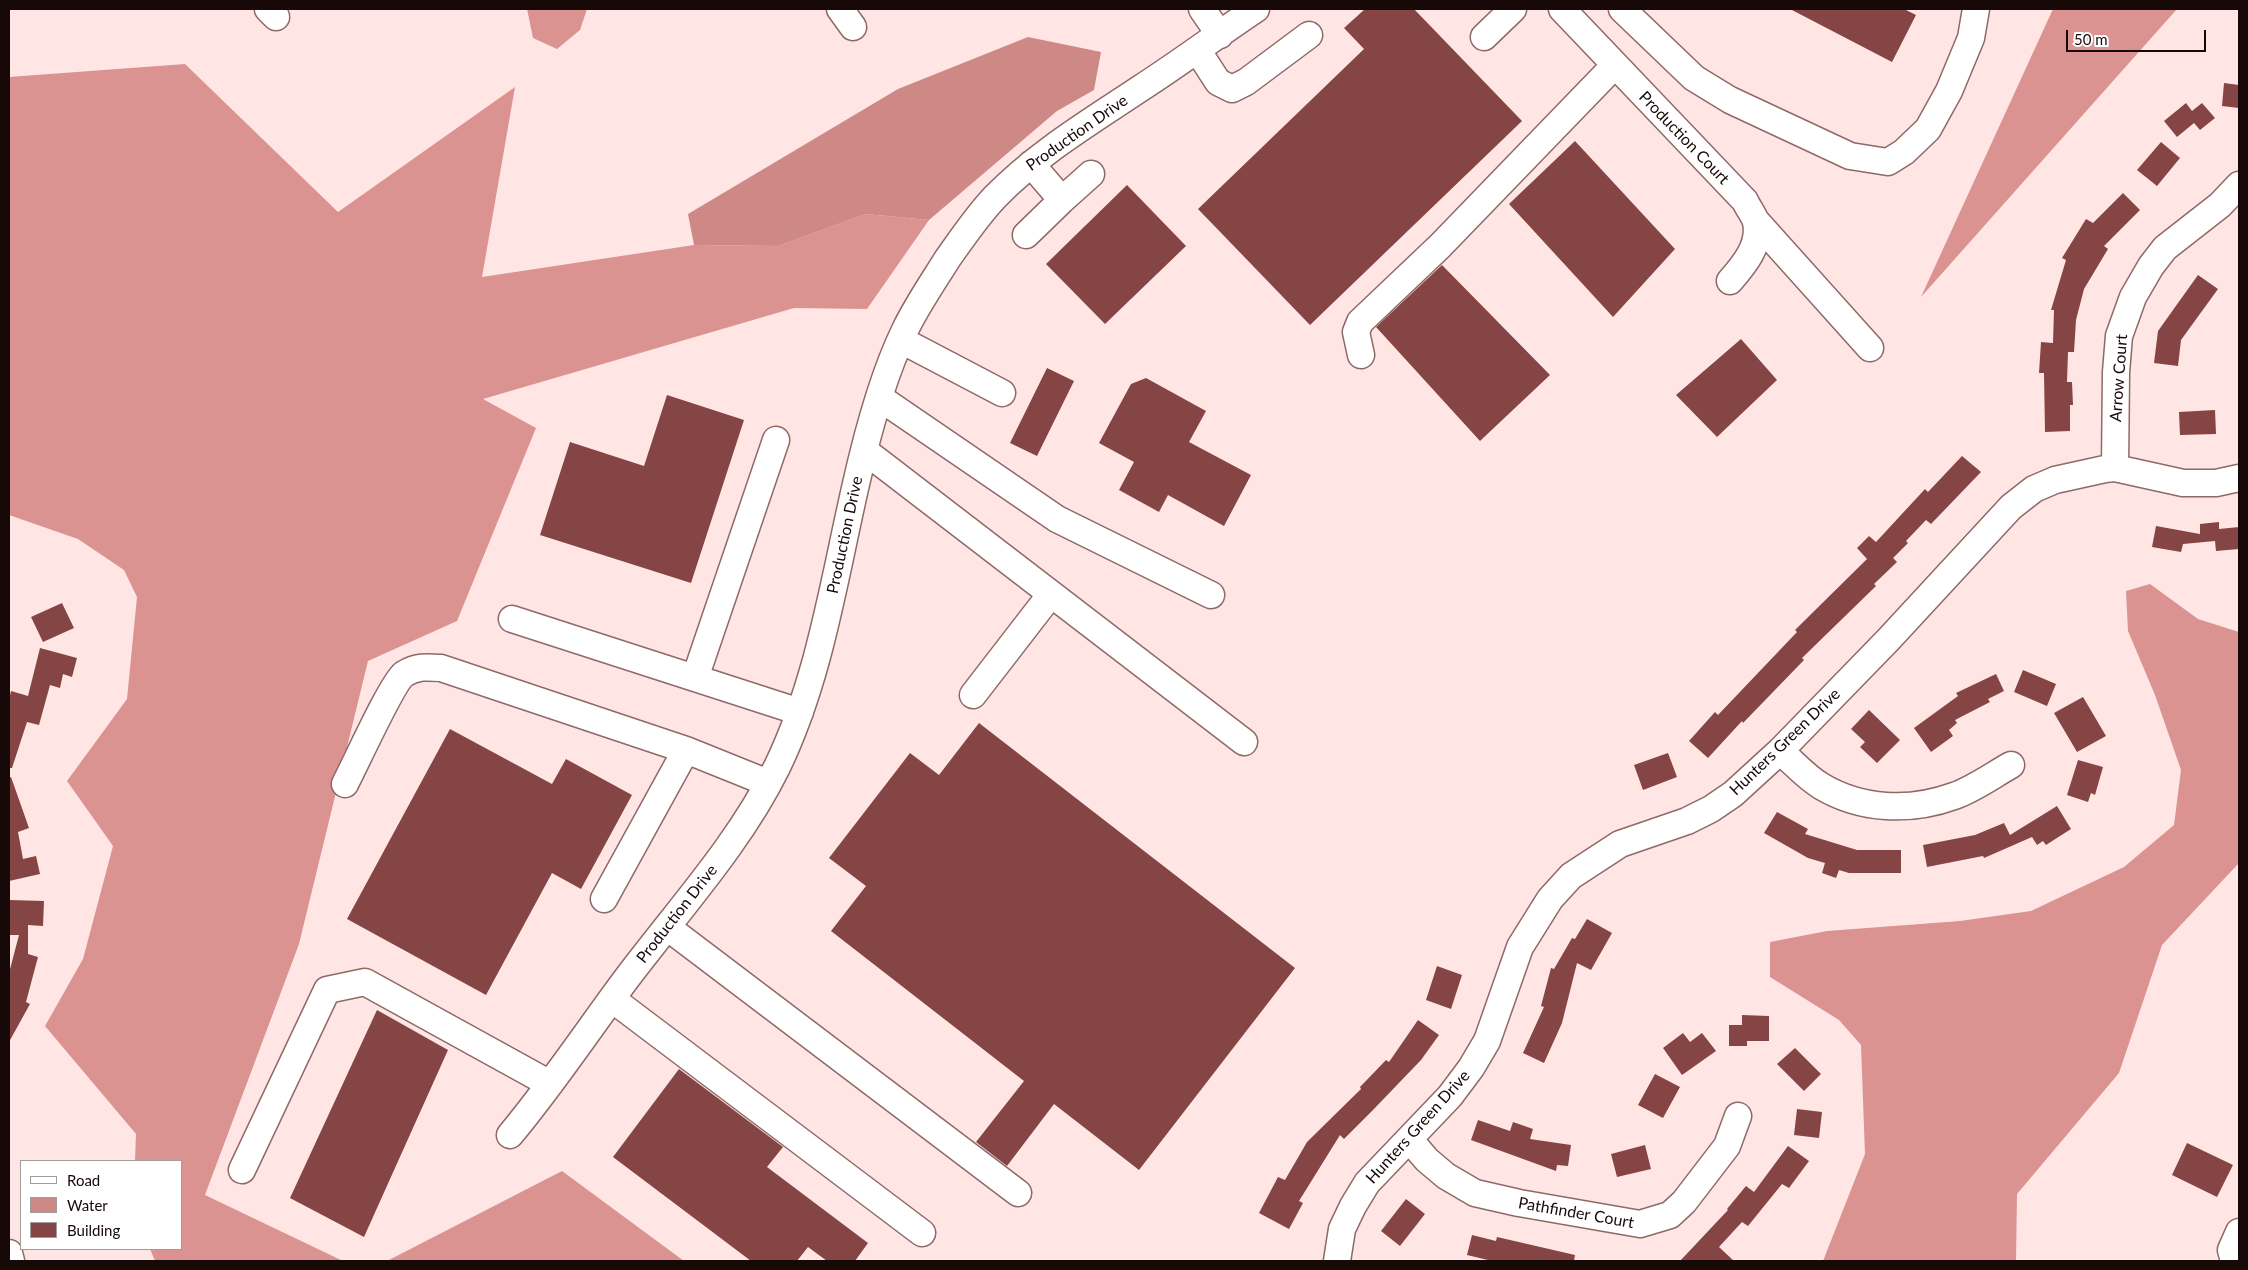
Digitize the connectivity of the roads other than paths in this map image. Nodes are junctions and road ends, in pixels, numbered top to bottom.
1 (1202, 9) edge
2 (1256, 9) edge
3 (1513, 9) edge
4 (1562, 9) edge
5 (1622, 9) edge
6 (1976, 9) edge
7 (1220, 35) junction
8 (1309, 35) dead end
9 (1484, 37) dead end
10 (1198, 51) junction
11 (1615, 65) junction
12 (1031, 164) junction
13 (1091, 174) dead end
14 (2239, 186) edge
15 (1062, 200) junction
16 (1756, 221) junction
17 (1026, 235) dead end
18 (1730, 280) dead end
19 (900, 340) junction
20 (1870, 348) dead end
21 (1361, 355) dead end
22 (1002, 393) dead end
23 (880, 398) junction
24 (776, 440) dead end
25 (865, 451) junction
26 (2115, 468) junction
27 (2239, 478) edge
28 (1051, 594) junction
29 (1211, 595) dead end
30 (512, 619) dead end
31 (695, 678) junction
32 (973, 694) dead end
33 (800, 712) junction
34 (1244, 742) dead end
35 (686, 750) junction
36 (1780, 751) junction
37 (2011, 765) dead end
38 (768, 783) junction
39 (345, 784) dead end
40 (604, 899) dead end
41 (667, 927) junction
42 (612, 999) junction
43 (550, 1084) junction
44 (1738, 1116) dead end
45 (510, 1135) dead end
46 (1408, 1139) junction
47 (242, 1170) dead end
48 (1018, 1193) dead end
49 (2239, 1232) edge
50 (922, 1233) dead end
51 (9, 1253) edge
52 (11, 1261) edge
53 (1337, 1261) edge
54 (2234, 1261) edge

1 - 7 street
2 - 7 street, Production Drive
3 - 9 street
4 - 11 street, Production Court
5 - 6 street
7 - 10 street, Production Drive
8 - 10 street
10 - 12 street, Production Drive
11 - 16 street, Production Court
11 - 21 street
12 - 15 street
12 - 19 street, Production Drive
13 - 15 street
14 - 26 street, Arrow Court
15 - 17 street
16 - 18 street
16 - 20 street, Production Court
19 - 22 street
19 - 23 street, Production Drive
23 - 25 street, Production Drive
23 - 29 street
24 - 31 street
25 - 28 street
25 - 33 street, Production Drive
26 - 27 street, Hunters Green Drive
26 - 36 street, Hunters Green Drive
28 - 32 street
28 - 34 street
30 - 31 street
31 - 33 street
33 - 38 street, Production Drive
35 - 38 street
35 - 39 street
35 - 40 street
36 - 37 street
36 - 46 street, Hunters Green Drive
38 - 41 street, Production Drive
41 - 42 street, Production Drive
41 - 48 street
42 - 43 street, Production Drive
42 - 50 street
43 - 45 street, Production Drive
43 - 47 street
44 - 46 street, Pathfinder Court
46 - 53 street, Hunters Green Drive
49 - 54 street
51 - 52 street

